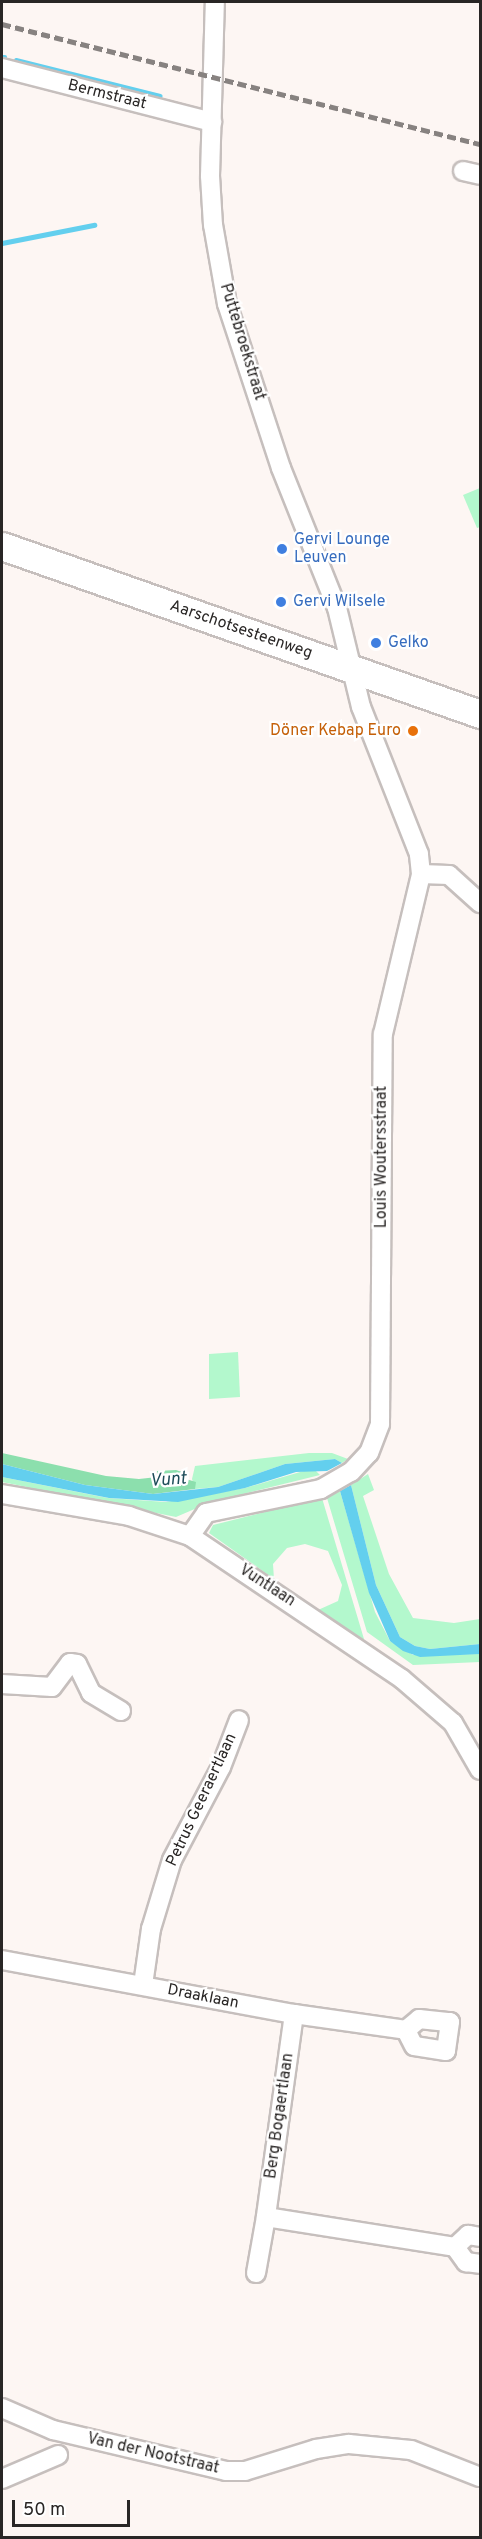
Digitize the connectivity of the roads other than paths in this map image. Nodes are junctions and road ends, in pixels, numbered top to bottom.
1 (215, 2) edge
2 (2, 68) edge
3 (212, 122) junction
4 (2, 546) edge
5 (351, 668) junction
6 (480, 714) edge
7 (421, 874) junction
8 (480, 903) edge
9 (2, 1494) edge
10 (190, 1536) junction
11 (2, 1684) edge
12 (52, 1687) junction
13 (91, 1694) junction
14 (121, 1711) dead end
15 (239, 1720) dead end
16 (480, 1770) edge
17 (2, 1960) edge
18 (143, 1985) junction
19 (294, 2014) junction
20 (406, 2030) dead end
21 (266, 2217) junction
22 (480, 2236) edge
23 (455, 2247) junction
24 (480, 2264) edge
25 (256, 2273) dead end
26 (2, 2408) edge
27 (58, 2455) dead end
28 (480, 2477) edge
29 (2, 2479) edge

1 - 3 street, Puttebroekstraat
2 - 3 street, Bermstraat
3 - 5 street, Puttebroekstraat
4 - 5 main road, Aarschotsesteenweg
5 - 6 main road, Aarschotsesteenweg
5 - 7 street, Louis Woutersstraat
7 - 8 street
7 - 10 street, Louis Woutersstraat
9 - 10 street, Vuntlaan
10 - 16 street, Vuntlaan
11 - 12 street
12 - 13 street
12 - 13 street
13 - 14 street
15 - 18 street, Petrus Geeraertlaan
17 - 18 street, Draaklaan
18 - 19 street, Draaklaan
19 - 20 street, Draaklaan
19 - 21 street, Berg Bogaertlaan
21 - 23 street
21 - 25 street, Berg Bogaertlaan
22 - 23 street
23 - 24 street
26 - 28 street, Van der Nootstraat
27 - 29 street

